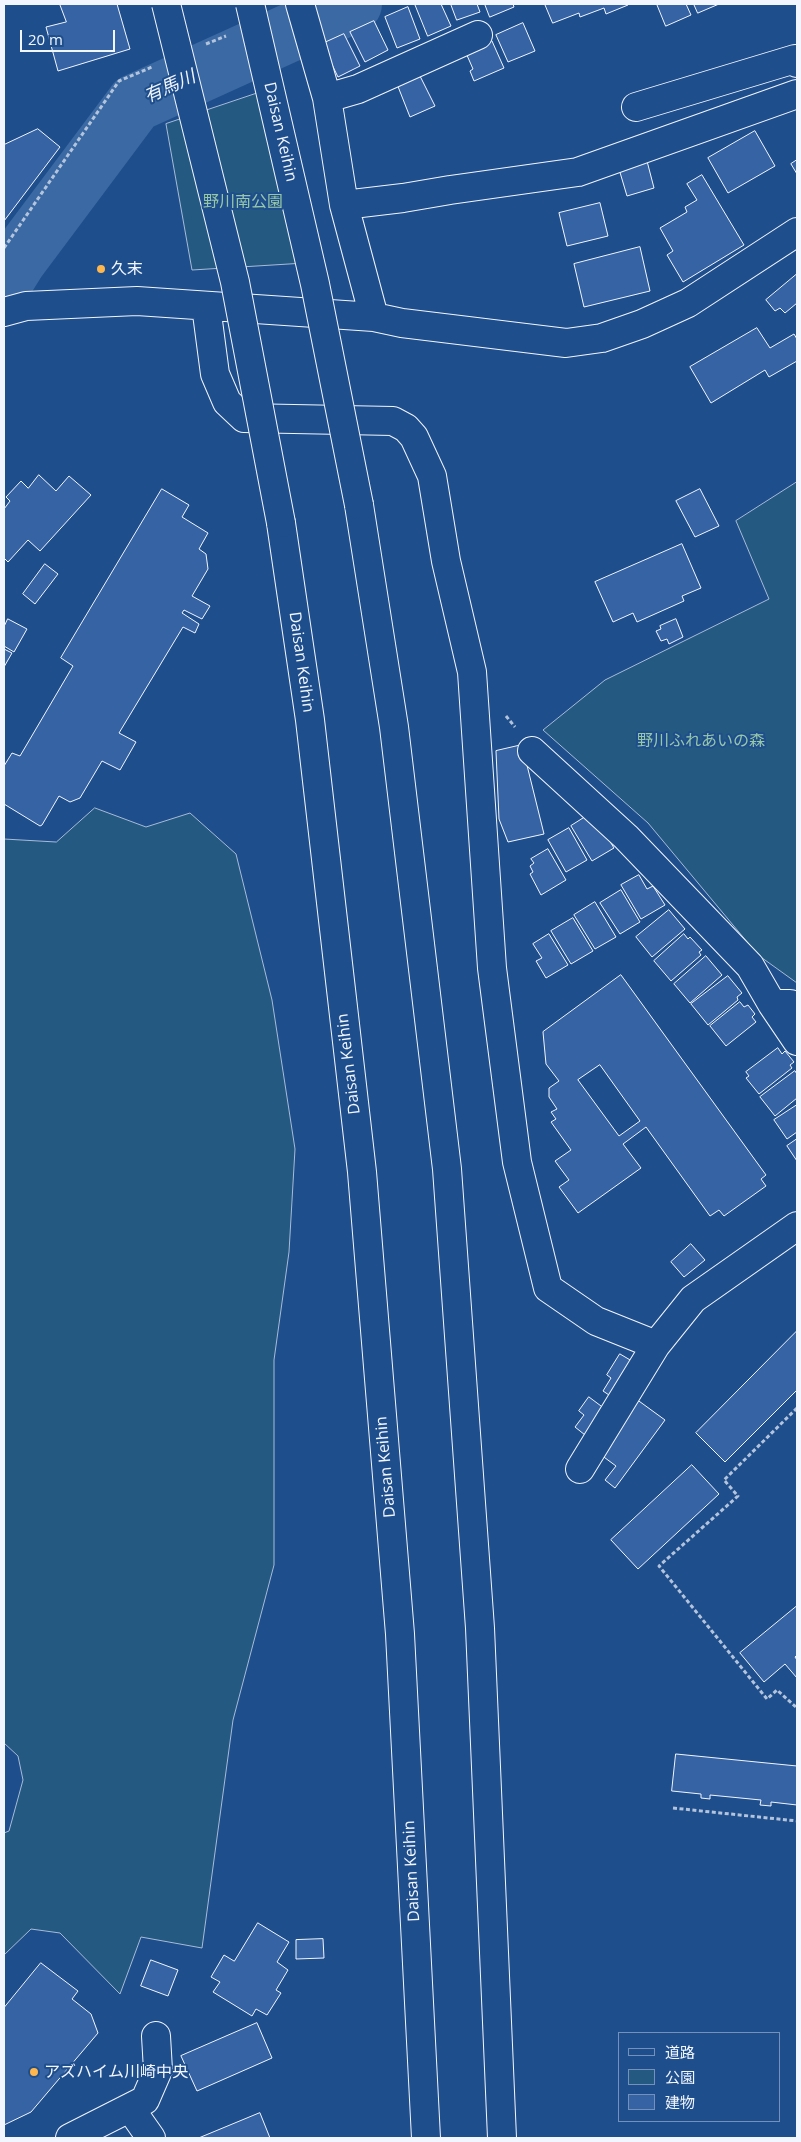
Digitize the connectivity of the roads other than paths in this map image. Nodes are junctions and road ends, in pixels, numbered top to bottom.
1 (166, 4) edge
2 (250, 4) edge
3 (300, 4) edge
4 (478, 35) dead end
5 (797, 63) edge
6 (797, 94) edge
7 (326, 98) junction
8 (636, 107) dead end
9 (344, 205) junction
10 (797, 232) edge
11 (206, 306) junction
12 (15, 309) edge
13 (374, 317) junction
14 (532, 751) dead end
15 (784, 1005) edge
16 (797, 1041) edge
17 (797, 1226) edge
18 (656, 1345) junction
19 (580, 1469) dead end
20 (156, 2036) dead end
21 (130, 2108) junction
22 (70, 2138) edge
23 (151, 2138) edge
24 (426, 2138) edge
25 (502, 2138) edge

1 - 24 main road, Daisan Keihin, bridge
2 - 25 main road, Daisan Keihin, bridge
3 - 7 main road
4 - 7 main road
5 - 8 main road
6 - 9 main road
7 - 9 main road
9 - 13 main road
10 - 13 main road
11 - 12 main road
11 - 13 main road
11 - 18 main road
14 - 15 main road
15 - 16 main road
17 - 18 main road
18 - 19 main road
20 - 21 main road
21 - 22 main road
21 - 23 main road

